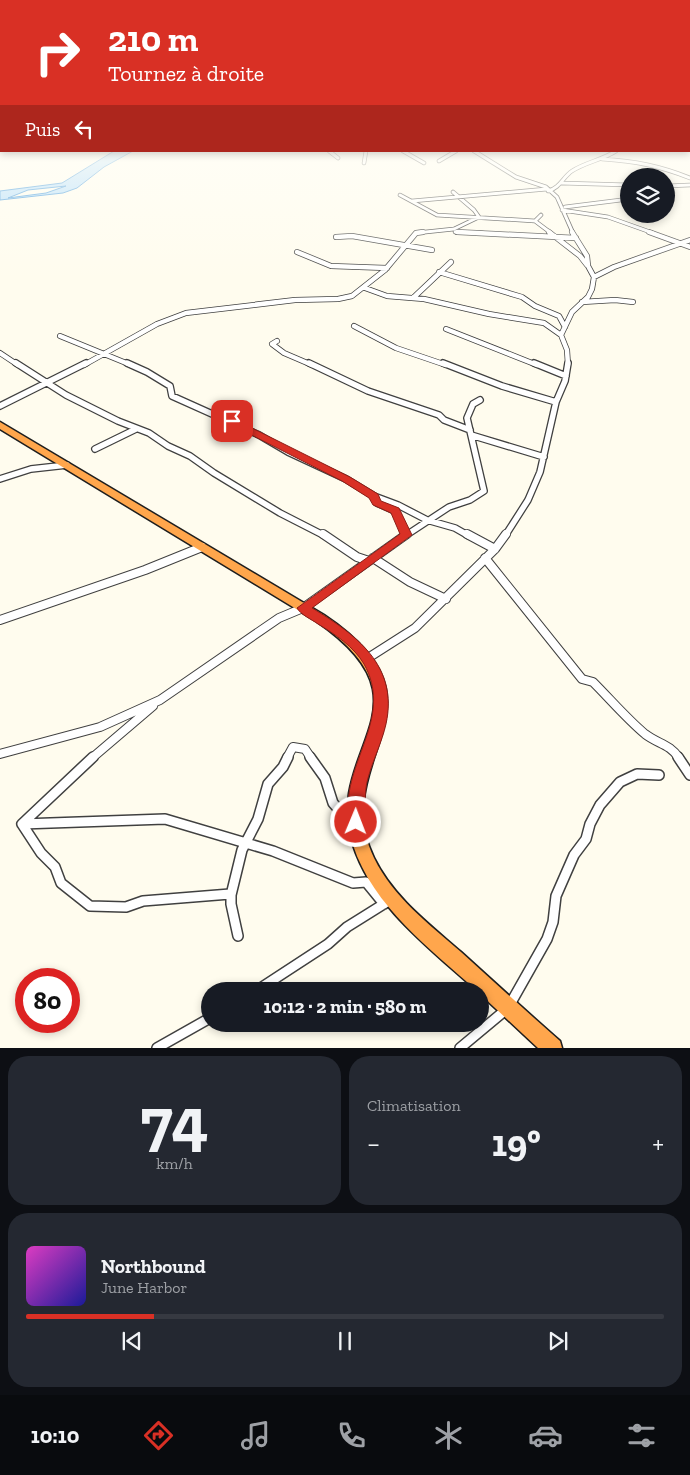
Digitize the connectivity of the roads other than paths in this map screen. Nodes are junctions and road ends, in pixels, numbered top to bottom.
1 (526, 181) edge
2 (561, 183) joint
3 (620, 184) edge
4 (675, 186) edge
5 (690, 186) edge
6 (548, 190) junction
7 (453, 192) dead end
8 (400, 195) dead end
9 (458, 197) junction
10 (620, 200) edge
11 (411, 201) junction
12 (562, 209) junction
13 (541, 215) dead end
14 (479, 217) junction
15 (535, 221) junction
16 (452, 232) junction
17 (336, 237) dead end
18 (557, 238) junction
19 (576, 238) junction
20 (690, 240) edge
21 (677, 243) junction
22 (404, 245) junction
23 (690, 248) edge
24 (432, 250) dead end
25 (298, 252) dead end
26 (451, 262) dead end
27 (588, 266) junction
28 (387, 268) junction
29 (439, 272) junction
30 (594, 277) junction
31 (365, 288) junction
32 (413, 298) junction
33 (581, 302) junction
34 (633, 302) dead end
35 (354, 326) dead end
36 (565, 327) junction
37 (446, 329) dead end
38 (561, 334) junction
39 (60, 336) dead end
40 (277, 341) dead end
41 (0, 353) edge
42 (105, 354) junction
43 (566, 376) junction
44 (46, 382) junction
45 (480, 400) dead end
46 (556, 402) junction
47 (0, 406) edge
48 (0, 425) edge
49 (136, 429) junction
50 (470, 433) junction
51 (95, 450) dead end
52 (544, 457) junction
53 (67, 465) junction
54 (0, 479) edge
55 (374, 496) junction
56 (426, 520) junction
57 (406, 535) junction
58 (202, 547) junction
59 (495, 549) junction
60 (485, 558) junction
61 (371, 560) junction
62 (446, 599) junction
63 (303, 608) junction
64 (0, 620) edge
65 (368, 658) junction
66 (160, 700) junction
67 (0, 754) edge
68 (659, 775) dead end
69 (690, 775) edge
70 (356, 822) junction
71 (22, 824) junction
72 (246, 844) junction
73 (231, 895) junction
74 (388, 902) junction
75 (238, 936) dead end
76 (268, 982) edge
77 (508, 1008) junction
78 (201, 1023) edge
79 (157, 1048) edge
80 (460, 1048) edge
81 (553, 1048) edge

1 - 6 street
2 - 3 street
2 - 6 street
4 - 5 street
6 - 9 street
6 - 12 street
7 - 9 street
8 - 11 street
9 - 11 street
9 - 14 street
10 - 12 street
11 - 14 street
12 - 19 street
12 - 21 street
13 - 15 street
14 - 15 street
14 - 16 street
15 - 18 street
16 - 18 street
16 - 22 street
17 - 22 street
18 - 19 street
18 - 27 street
19 - 27 street
20 - 21 street
21 - 23 street
21 - 30 street
22 - 24 street
22 - 28 street
25 - 28 street
26 - 29 street
27 - 30 street
28 - 31 street
29 - 32 street
29 - 36 street
30 - 33 street
31 - 32 street
31 - 42 street
32 - 38 street
33 - 34 street
33 - 36 street
35 - 46 street
36 - 38 street
37 - 43 street
38 - 43 street
39 - 42 street
40 - 50 street
41 - 44 street
42 - 44 street
42 - 55 street
43 - 46 street
44 - 47 street
44 - 49 street
45 - 50 street
46 - 52 street
48 - 53 highway
49 - 51 street
49 - 61 street
50 - 52 street
50 - 56 street
52 - 59 street
53 - 54 street
53 - 58 highway
55 - 56 street
55 - 57 street
56 - 57 street
56 - 59 street
57 - 61 street
58 - 63 highway
58 - 64 street
59 - 60 street
60 - 62 street
60 - 69 street
61 - 62 street
61 - 63 street
62 - 65 street
63 - 65 highway
63 - 66 street
65 - 70 highway
66 - 67 street
66 - 71 street
68 - 77 street
70 - 72 street
70 - 74 highway
71 - 72 street
71 - 73 street
72 - 73 street
72 - 74 street
73 - 75 street
74 - 76 street
74 - 77 highway
77 - 80 street
77 - 81 highway
78 - 79 street

